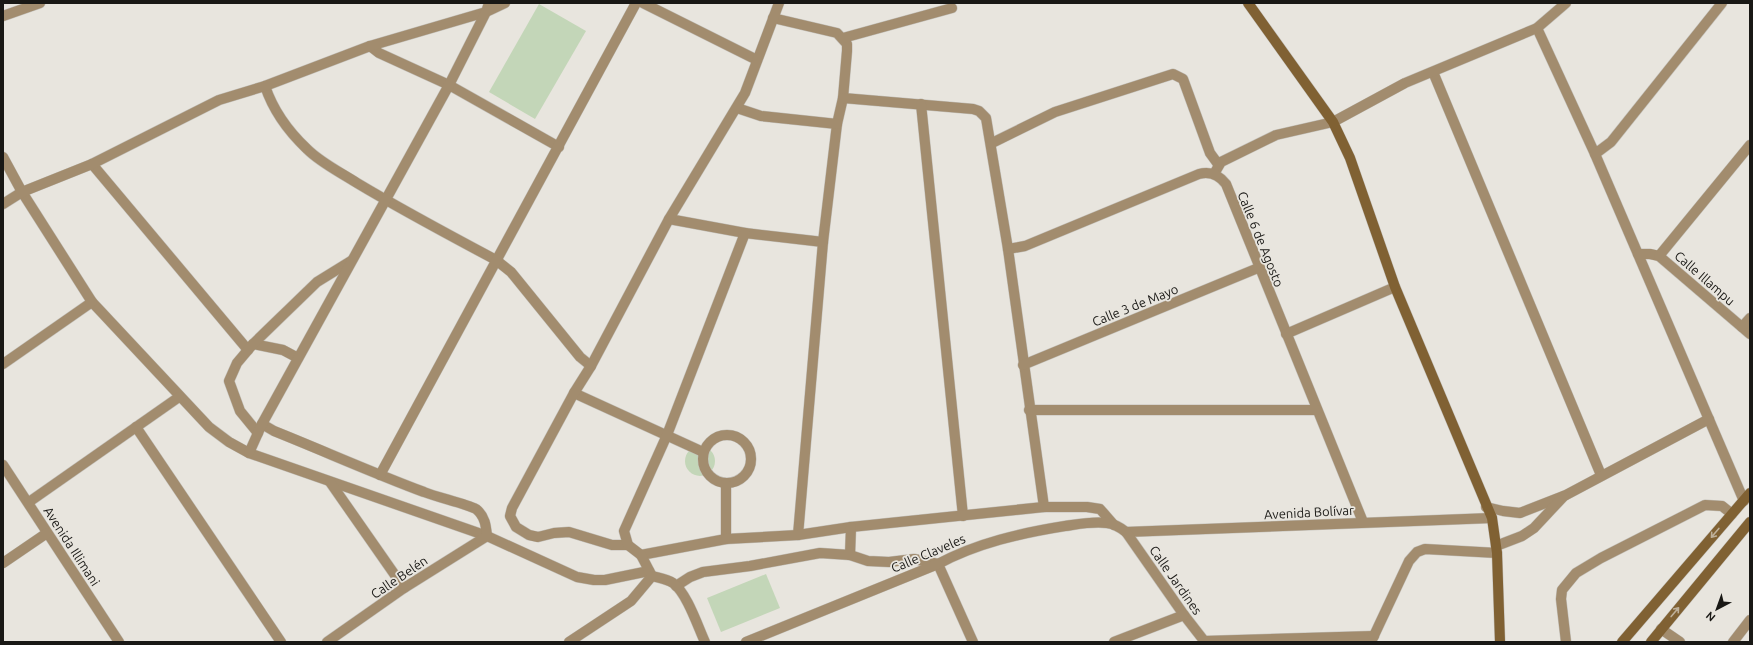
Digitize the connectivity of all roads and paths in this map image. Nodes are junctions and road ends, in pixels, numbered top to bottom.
1 (40, 3) edge
2 (505, 3) edge
3 (636, 3) edge
4 (643, 3) edge
5 (778, 3) edge
6 (1248, 3) edge
7 (1566, 3) edge
8 (1722, 3) edge
9 (488, 8) edge
10 (952, 8) dead end
11 (3, 16) edge
12 (773, 18) junction
13 (1537, 28) junction
14 (843, 38) junction
15 (370, 46) junction
16 (757, 60) junction
17 (1433, 72) junction
18 (449, 85) junction
19 (265, 86) junction
20 (844, 98) junction
21 (920, 104) junction
22 (737, 108) junction
23 (1333, 122) junction
24 (837, 124) junction
25 (992, 143) junction
26 (1750, 145) edge
27 (559, 147) junction
28 (1595, 154) junction
29 (3, 157) edge
30 (92, 164) junction
31 (1216, 169) junction
32 (22, 192) junction
33 (385, 200) junction
34 (3, 204) edge
35 (669, 219) junction
36 (745, 233) junction
37 (823, 242) junction
38 (1008, 249) junction
39 (1638, 254) junction
40 (1659, 256) junction
41 (496, 260) junction
42 (351, 261) junction
43 (1258, 268) junction
44 (1395, 287) junction
45 (92, 302) junction
46 (1750, 318) edge
47 (1746, 330) edge
48 (1286, 334) junction
49 (251, 347) junction
50 (298, 358) junction
51 (3, 364) edge
52 (591, 366) junction
53 (1023, 366) junction
54 (574, 393) junction
55 (180, 396) junction
56 (1029, 410) junction
57 (1317, 410) junction
58 (1709, 419) junction
59 (136, 427) junction
60 (260, 428) junction
61 (667, 435) junction
62 (703, 452) junction
63 (249, 453) junction
64 (3, 465) edge
65 (380, 475) junction
66 (1600, 475) junction
67 (330, 482) junction
68 (726, 484) junction
69 (1566, 495) junction
70 (1747, 497) edge
71 (29, 502) junction
72 (1486, 507) junction
73 (1044, 508) junction
74 (1732, 514) junction
75 (963, 516) junction
76 (1492, 518) junction
77 (1363, 522) junction
78 (1750, 522) edge
79 (1114, 525) junction
80 (851, 527) junction
81 (1126, 532) junction
82 (47, 533) junction
83 (798, 535) junction
84 (487, 536) junction
85 (726, 539) junction
86 (628, 544) junction
87 (1497, 550) junction
88 (640, 555) junction
89 (850, 555) junction
90 (3, 563) edge
91 (938, 564) junction
92 (650, 573) junction
93 (676, 586) junction
94 (404, 588) junction
95 (1184, 615) junction
96 (1750, 620) edge
97 (1661, 629) junction
98 (1373, 639) edge
99 (1204, 641) edge
100 (119, 642) edge
101 (281, 642) edge
102 (327, 642) edge
103 (569, 642) edge
104 (705, 642) edge
105 (746, 642) edge
106 (973, 642) edge
107 (1114, 642) edge
108 (1500, 642) edge
109 (1566, 642) edge
110 (1622, 642) edge
111 (1650, 642) edge
112 (1680, 642) edge
113 (1733, 642) edge

1 - 11 street
2 - 9 street
3 - 27 street
4 - 16 street
5 - 12 street
6 - 23 street
7 - 13 street
8 - 28 street
9 - 15 street
9 - 18 street
10 - 14 street
12 - 14 street
12 - 16 street
13 - 17 street
13 - 28 street
14 - 20 street
15 - 18 street
15 - 19 street
16 - 22 street
17 - 23 street
17 - 66 street
18 - 27 street
18 - 33 street
19 - 30 street
19 - 33 street
20 - 21 street
20 - 24 street
21 - 25 street
21 - 75 street
22 - 24 street
22 - 35 street
23 - 31 street
23 - 44 street
24 - 37 street
25 - 31 street, Calle 6 de Agosto
25 - 38 street
26 - 40 street
27 - 41 street
28 - 39 street
29 - 32 street
30 - 32 street
30 - 49 street
31 - 38 street
31 - 43 street, Calle 6 de Agosto
32 - 34 street
32 - 45 street
33 - 41 street
33 - 42 street
35 - 36 street
35 - 52 street
36 - 37 street
36 - 61 street
37 - 83 street
38 - 53 street
39 - 40 street, Calle Illampu
39 - 58 street
40 - 47 street, Calle Illampu
41 - 52 street
41 - 65 street
42 - 49 street
42 - 50 street
43 - 48 street, Calle 6 de Agosto
43 - 53 street, Calle 3 de Mayo
44 - 48 street
44 - 72 street
45 - 51 street
45 - 55 street
46 - 47 street
48 - 57 street, Calle 6 de Agosto
49 - 50 street
49 - 60 street
50 - 60 street
52 - 54 street
53 - 56 street
54 - 61 street
54 - 86 street
55 - 59 street
55 - 63 street
56 - 57 street
56 - 73 street
57 - 77 street, Calle 6 de Agosto
58 - 66 street
58 - 70 street
59 - 71 street
59 - 101 street
60 - 63 street
60 - 65 street
61 - 62 street
61 - 86 street
62 - 68 street
62 - 68 street
63 - 67 street
64 - 71 street, Avenida Illimani
65 - 84 street
66 - 69 street
67 - 84 street
67 - 94 street
68 - 85 street
69 - 72 street
69 - 87 street
70 - 74 street
71 - 82 street, Avenida Illimani
72 - 76 street
73 - 75 street
73 - 79 street
74 - 109 street
74 -> 110 street
75 - 80 street
76 - 77 street, Avenida Bolívar
76 - 87 street
77 - 81 street, Avenida Bolívar
97 -> 78 street
79 - 81 street, Calle Claveles
79 - 91 street, Calle Claveles
80 - 83 street
80 - 89 street
81 - 95 street, Calle Jardines
82 - 90 street
82 - 100 street, Avenida Illimani
83 - 85 street
84 - 92 street
84 - 94 street, Calle Belén
85 - 88 street
86 - 88 street
87 - 98 street
87 - 108 street
88 - 92 street
89 - 91 street
89 - 93 street
91 - 105 street, Calle Claveles
91 - 106 street
92 - 93 street
92 - 103 street
93 - 104 street
94 - 102 street, Calle Belén
95 - 99 street, Calle Jardines
95 - 107 street
96 - 113 street
97 - 111 street
97 - 112 street
98 - 99 street

